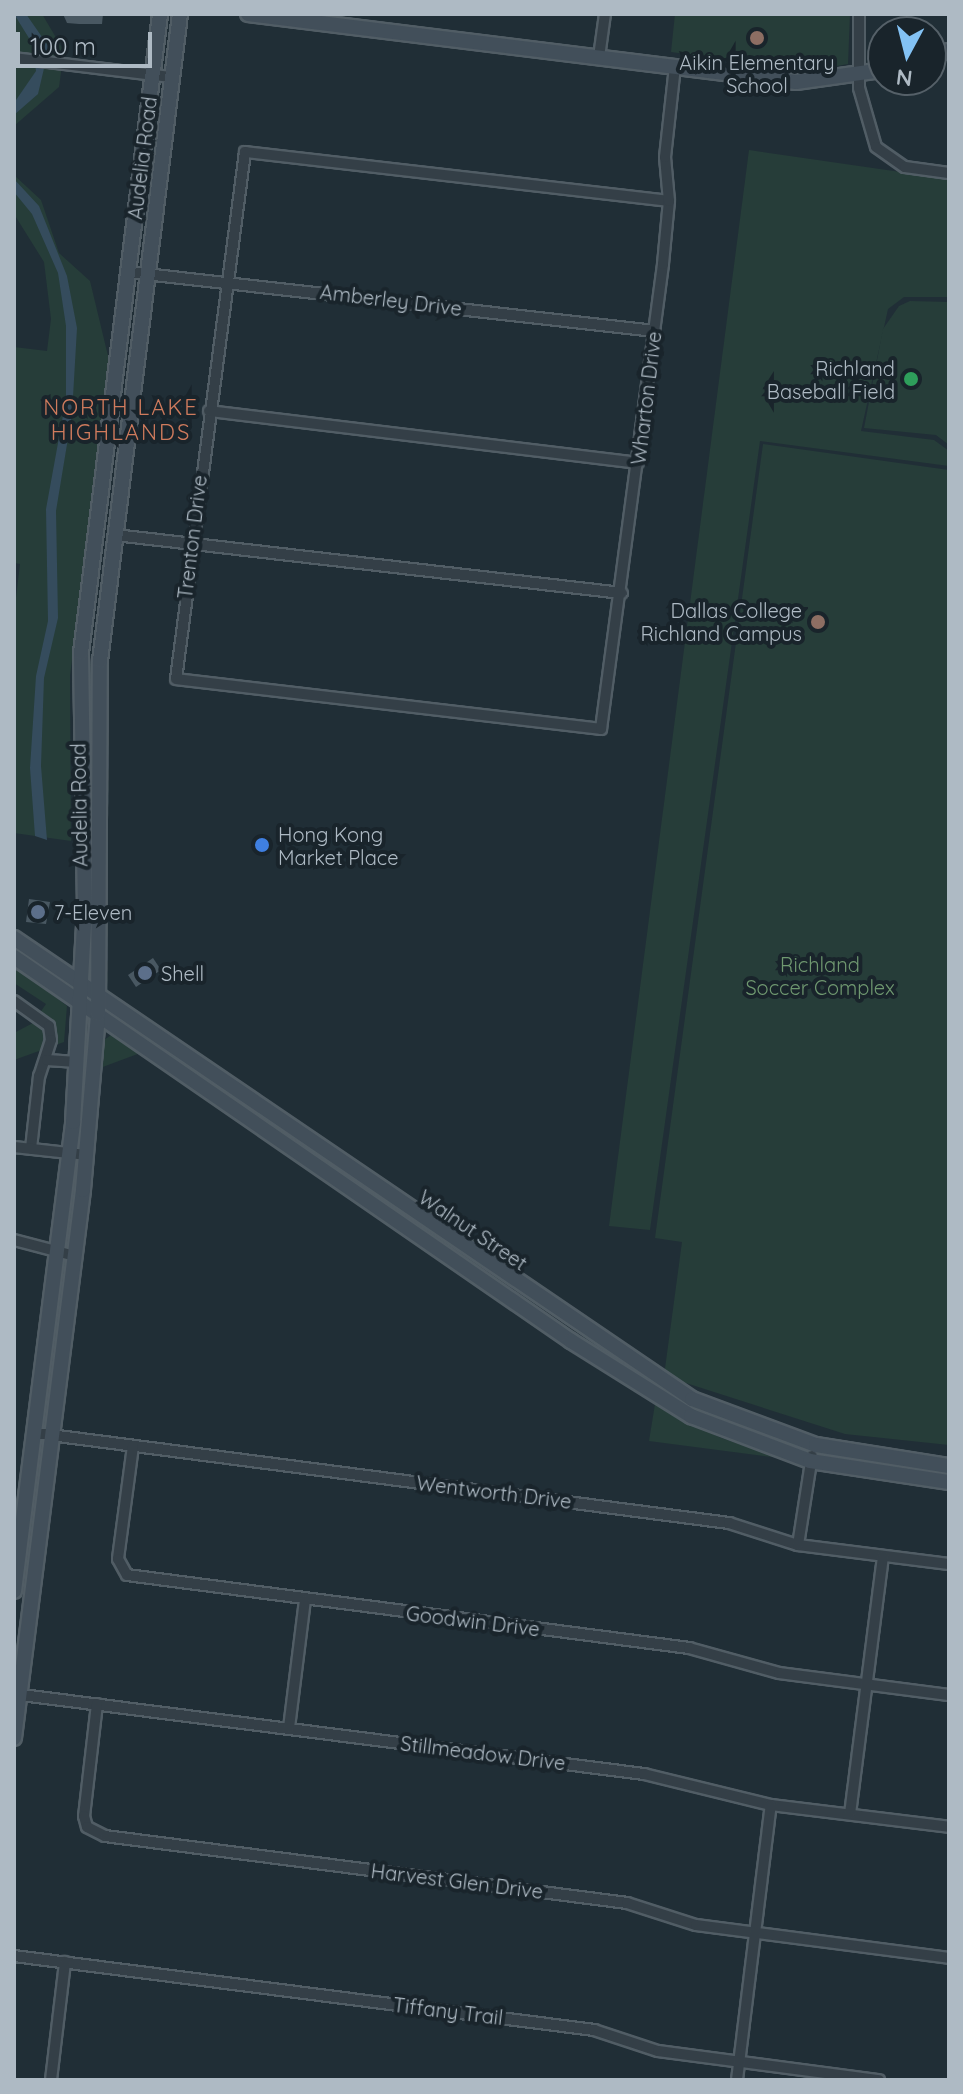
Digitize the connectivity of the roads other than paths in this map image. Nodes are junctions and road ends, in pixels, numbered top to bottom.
1 (160, 14) edge
2 (180, 14) edge
3 (248, 14) edge
4 (605, 14) edge
5 (859, 14) edge
6 (599, 57) junction
7 (19, 58) edge
8 (675, 67) junction
9 (867, 74) edge
10 (152, 75) junction
11 (172, 77) junction
12 (858, 77) junction
13 (949, 173) edge
14 (669, 201) junction
15 (127, 272) junction
16 (148, 275) junction
17 (225, 283) junction
18 (655, 331) junction
19 (119, 338) junction
20 (139, 348) junction
21 (118, 354) junction
22 (209, 411) junction
23 (638, 463) junction
24 (96, 533) junction
25 (115, 535) junction
26 (190, 544) junction
27 (622, 593) junction
28 (601, 729) joint
29 (80, 754) junction
30 (98, 754) junction
31 (14, 938) edge
32 (14, 957) edge
33 (82, 986) junction
34 (99, 997) junction
35 (14, 1001) edge
36 (81, 1002) junction
37 (98, 1014) junction
38 (47, 1060) junction
39 (77, 1062) junction
40 (14, 1147) edge
41 (29, 1149) junction
42 (71, 1154) junction
43 (86, 1155) junction
44 (338, 1160) junction
45 (328, 1173) junction
46 (14, 1240) edge
47 (60, 1249) junction
48 (460, 1254) junction
49 (75, 1256) junction
50 (571, 1341) junction
51 (624, 1358) junction
52 (35, 1433) junction
53 (52, 1436) junction
54 (816, 1445) junction
55 (133, 1446) junction
56 (810, 1461) junction
57 (949, 1466) edge
58 (949, 1482) edge
59 (18, 1524) edge
60 (41, 1527) junction
61 (798, 1545) junction
62 (883, 1556) junction
63 (949, 1564) edge
64 (14, 1591) edge
65 (305, 1600) junction
66 (867, 1685) junction
67 (17, 1694) edge
68 (949, 1695) edge
69 (97, 1704) junction
70 (289, 1728) junction
71 (14, 1738) edge
72 (771, 1805) junction
73 (850, 1814) junction
74 (949, 1827) edge
75 (755, 1933) junction
76 (14, 1956) edge
77 (949, 1958) edge
78 (65, 1962) junction
79 (739, 2062) junction
80 (51, 2080) edge
81 (737, 2080) edge
82 (879, 2080) edge

1 - 10 main road, Audelia Road
2 - 11 main road, Audelia Road
3 - 6 main road
4 - 6 street
5 - 12 street
6 - 8 main road
7 - 10 street
8 - 12 main road
8 - 14 street, Wharton Drive
9 - 12 main road
10 - 11 street
10 - 15 main road, Audelia Road
11 - 16 main road, Audelia Road
12 - 13 street
14 - 17 street, Trenton Drive
14 - 18 street, Wharton Drive
15 - 16 street, Amberley Drive
15 - 19 main road, Audelia Road
16 - 17 street, Amberley Drive
16 - 20 main road, Audelia Road
17 - 18 street, Amberley Drive
17 - 22 street, Trenton Drive
18 - 23 street, Wharton Drive
19 - 20 main road
19 - 21 main road, Audelia Road
20 - 21 main road
20 - 25 main road, Audelia Road
21 - 24 main road, Audelia Road
22 - 23 street
22 - 26 street, Trenton Drive
23 - 27 street, Wharton Drive
24 - 25 main road
24 - 29 main road, Audelia Road
25 - 26 street
25 - 30 main road, Audelia Road
26 - 27 street
26 - 28 street, Trenton Drive
27 - 28 street, Wharton Drive
29 - 30 main road
29 - 33 main road, Audelia Road
30 - 34 main road, Audelia Road
31 - 33 main road, Walnut Street
32 - 36 main road, Walnut Street
33 - 34 main road, Walnut Street
33 - 36 main road, Audelia Road
34 - 37 main road, Audelia Road
34 - 44 main road, Walnut Street
35 - 38 street
36 - 37 main road, Walnut Street
36 - 39 main road, Audelia Road
37 - 43 main road, Audelia Road
37 - 45 main road, Walnut Street
38 - 39 street
38 - 41 street
39 - 42 main road, Audelia Road
40 - 41 street
41 - 42 street
42 - 43 street
42 - 47 main road, Audelia Road
43 - 49 main road, Audelia Road
44 - 45 main road
44 - 48 main road, Walnut Street
45 - 48 main road, Walnut Street
46 - 47 street
47 - 49 street
47 - 52 main road, Audelia Road
48 - 50 main road, Walnut Street
48 - 51 main road, Walnut Street
49 - 53 main road, Audelia Road
50 - 51 main road
50 - 56 main road, Walnut Street
51 - 54 main road, Walnut Street
52 - 53 street, Wentworth Drive
52 - 59 main road, Audelia Road
53 - 55 street, Wentworth Drive
53 - 60 main road, Audelia Road
54 - 56 street
54 - 57 main road, Walnut Street
55 - 61 street, Wentworth Drive
55 - 65 street, Goodwin Drive
56 - 58 main road, Walnut Street
56 - 61 street
59 - 60 street
59 - 64 main road, Audelia Road
60 - 67 main road, Audelia Road
61 - 62 street, Wentworth Drive
62 - 63 street, Wentworth Drive
62 - 66 street
65 - 66 street, Goodwin Drive
65 - 70 street
66 - 68 street, Goodwin Drive
66 - 73 street
67 - 69 street, Stillmeadow Drive
67 - 71 main road, Audelia Road
69 - 70 street, Stillmeadow Drive
69 - 75 street, Harvest Glen Drive
70 - 72 street, Stillmeadow Drive
72 - 73 street, Stillmeadow Drive
72 - 75 street
73 - 74 street, Stillmeadow Drive
75 - 77 street, Harvest Glen Drive
75 - 79 street
76 - 78 street, Tiffany Trail
78 - 79 street, Tiffany Trail
78 - 80 street
79 - 81 street
79 - 82 street, Tiffany Trail

